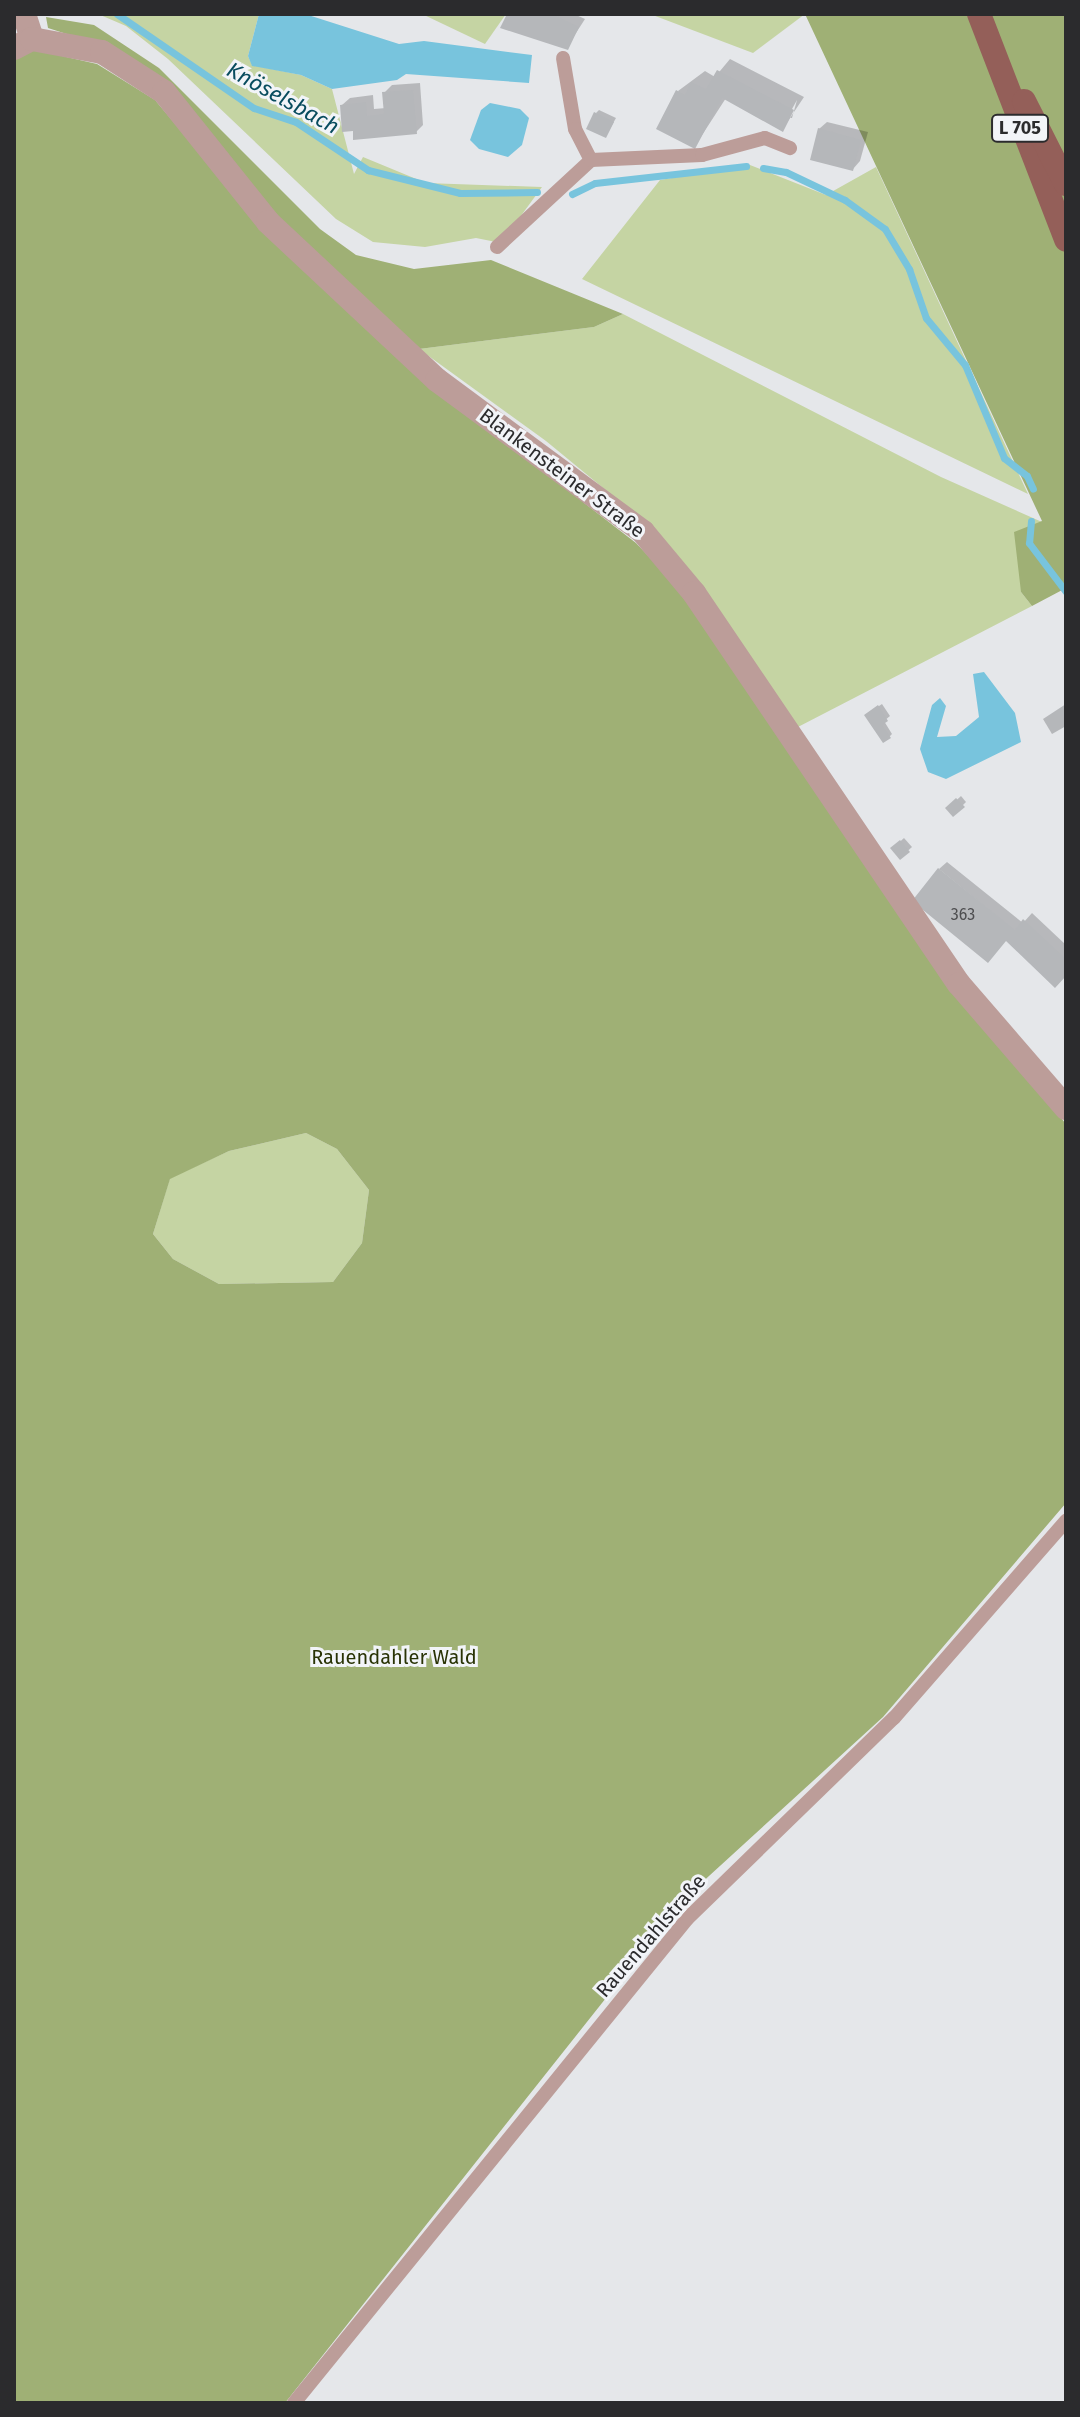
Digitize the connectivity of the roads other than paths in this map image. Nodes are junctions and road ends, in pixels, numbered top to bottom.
1 (24, 14) edge
2 (980, 14) edge
3 (23, 43) edge
4 (563, 58) dead end
5 (790, 148) dead end
6 (591, 160) junction
7 (1066, 184) edge
8 (1066, 240) edge
9 (497, 247) dead end
10 (1066, 1108) edge
11 (1066, 1521) edge
12 (294, 2403) edge

1 - 3 street
2 - 7 main road, L 705
2 - 8 main road, L 705
3 - 10 street, Blankensteiner Straße
4 - 6 lane
5 - 6 lane
6 - 9 lane
11 - 12 lane, Rauendahlstraße

